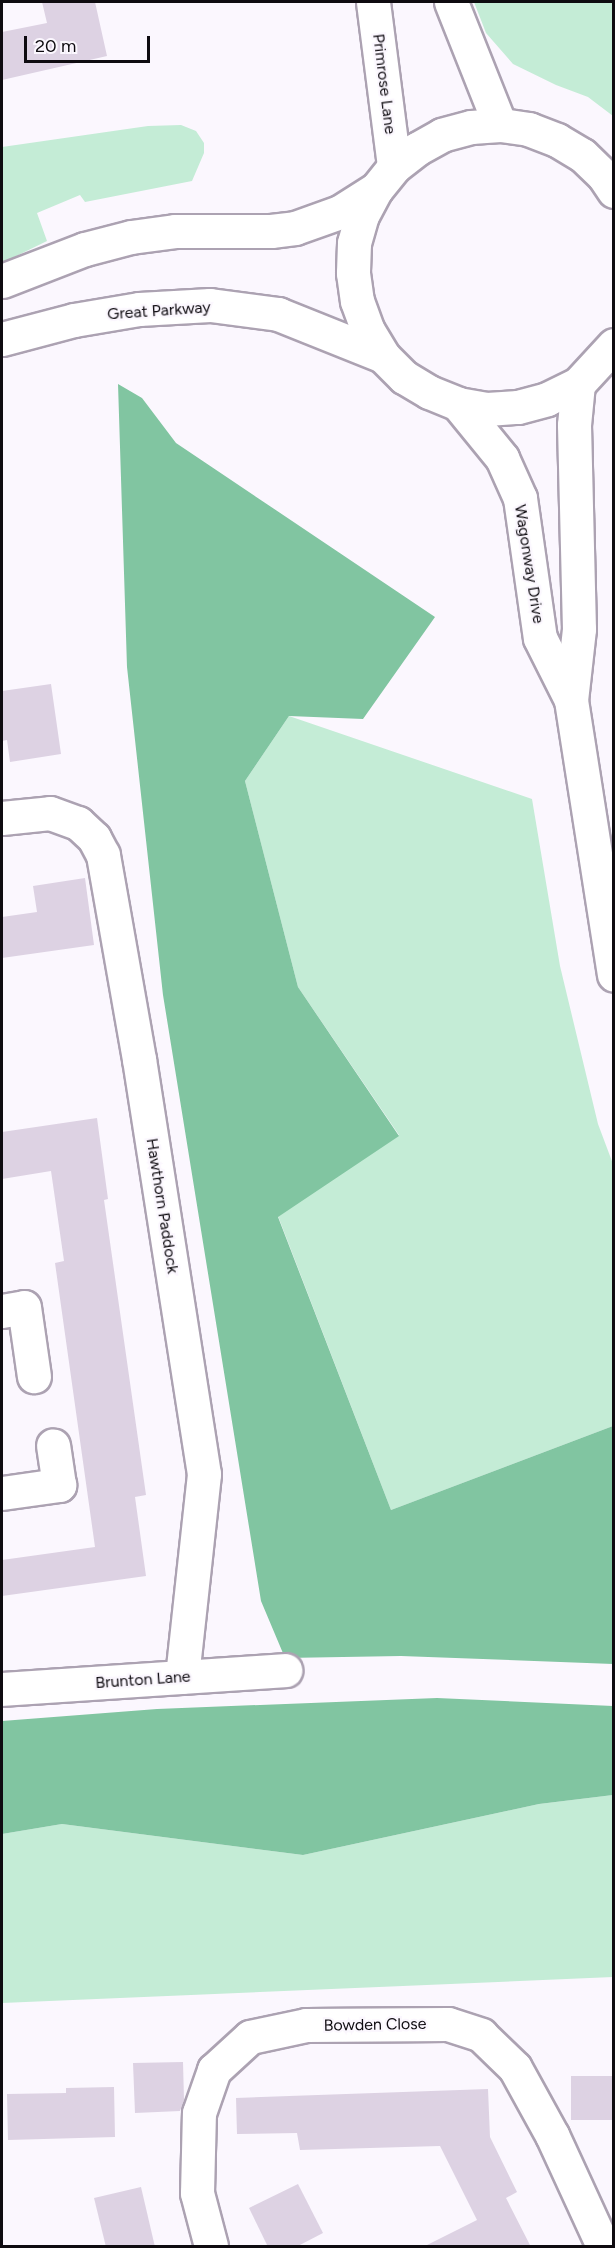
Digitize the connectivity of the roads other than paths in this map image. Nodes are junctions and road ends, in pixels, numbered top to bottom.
1 (373, 2) edge
2 (451, 2) edge
3 (500, 125) junction
4 (385, 178) junction
5 (614, 191) edge
6 (2, 282) edge
7 (2, 339) edge
8 (614, 345) edge
9 (383, 356) junction
10 (578, 384) junction
11 (458, 404) junction
12 (571, 700) junction
13 (2, 818) edge
14 (614, 975) edge
15 (2, 1311) edge
16 (34, 1376) dead end
17 (53, 1445) dead end
18 (2, 1493) edge
19 (285, 1670) dead end
20 (182, 1677) junction
21 (2, 1689) edge
22 (211, 2247) edge
23 (603, 2247) edge

1 - 4 street, Primrose Lane
2 - 3 street
3 - 4 street, Great Parkway
3 - 5 street, Great Parkway
4 - 6 street, Great Parkway
4 - 9 street, Great Parkway
7 - 9 street, Great Parkway
8 - 10 street, Great Parkway
9 - 11 street, Great Parkway
10 - 11 street, Great Parkway
10 - 12 street, Wagonway Drive
11 - 12 street, Wagonway Drive
12 - 14 street, Wagonway Drive
13 - 20 street, Hawthorn Paddock
15 - 16 street
17 - 18 street
19 - 20 street, Brunton Lane
20 - 21 street, Brunton Lane
22 - 23 street, Bowden Close

